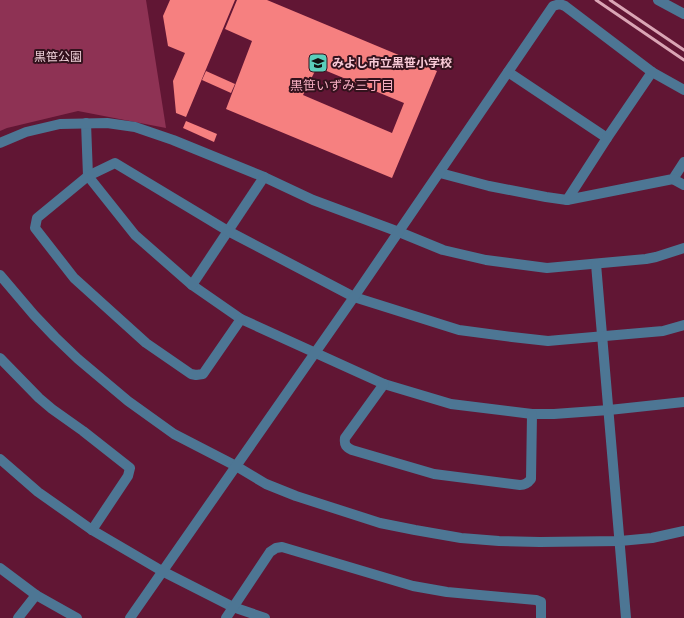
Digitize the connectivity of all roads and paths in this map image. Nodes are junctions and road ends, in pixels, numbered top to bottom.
1 (658, 0) edge
2 (684, 14) edge
3 (508, 72) junction
4 (652, 72) junction
5 (684, 90) edge
6 (86, 123) junction
7 (606, 138) junction
8 (0, 143) edge
9 (684, 162) edge
10 (440, 173) junction
11 (88, 176) junction
12 (264, 178) junction
13 (673, 179) junction
14 (684, 185) edge
15 (567, 200) junction
16 (228, 231) junction
17 (399, 232) junction
18 (684, 248) edge
19 (596, 264) junction
20 (0, 275) edge
21 (192, 285) junction
22 (354, 297) junction
23 (241, 319) junction
24 (684, 325) edge
25 (603, 336) junction
26 (315, 352) junction
27 (0, 358) edge
28 (384, 384) junction
29 (683, 406) edge
30 (608, 410) junction
31 (532, 414) junction
32 (0, 459) edge
33 (236, 466) junction
34 (92, 530) junction
35 (684, 531) edge
36 (620, 541) junction
37 (0, 568) edge
38 (162, 571) junction
39 (36, 595) junction
40 (233, 607) junction
41 (18, 618) edge
42 (77, 618) edge
43 (130, 618) edge
44 (226, 618) edge
45 (265, 618) edge
46 (541, 618) edge
47 (626, 618) edge

1 - 2 street
3 - 4 street
3 - 7 street
3 - 10 street
4 - 5 street
4 - 7 street
6 - 8 street
6 - 11 street
6 - 12 street
7 - 15 street
9 - 13 street
10 - 15 street
10 - 17 street
11 - 16 street
11 - 21 street
11 - 23 street
12 - 16 street
12 - 17 street
13 - 14 street
13 - 15 street
16 - 21 street
16 - 22 street
17 - 19 street
17 - 22 street
18 - 19 street
19 - 25 street
20 - 33 street
21 - 23 street
22 - 25 street
22 - 26 street
23 - 26 street
24 - 25 street
25 - 30 street
26 - 28 street
26 - 33 street
27 - 34 street
28 - 31 street
28 - 31 street
29 - 30 street
30 - 31 street
30 - 36 street
32 - 34 street
33 - 36 street
33 - 38 street
34 - 38 street
35 - 36 street
36 - 47 street
37 - 39 street
38 - 40 street
38 - 43 street
39 - 41 street
39 - 42 street
40 - 44 street
40 - 45 street
40 - 46 street

